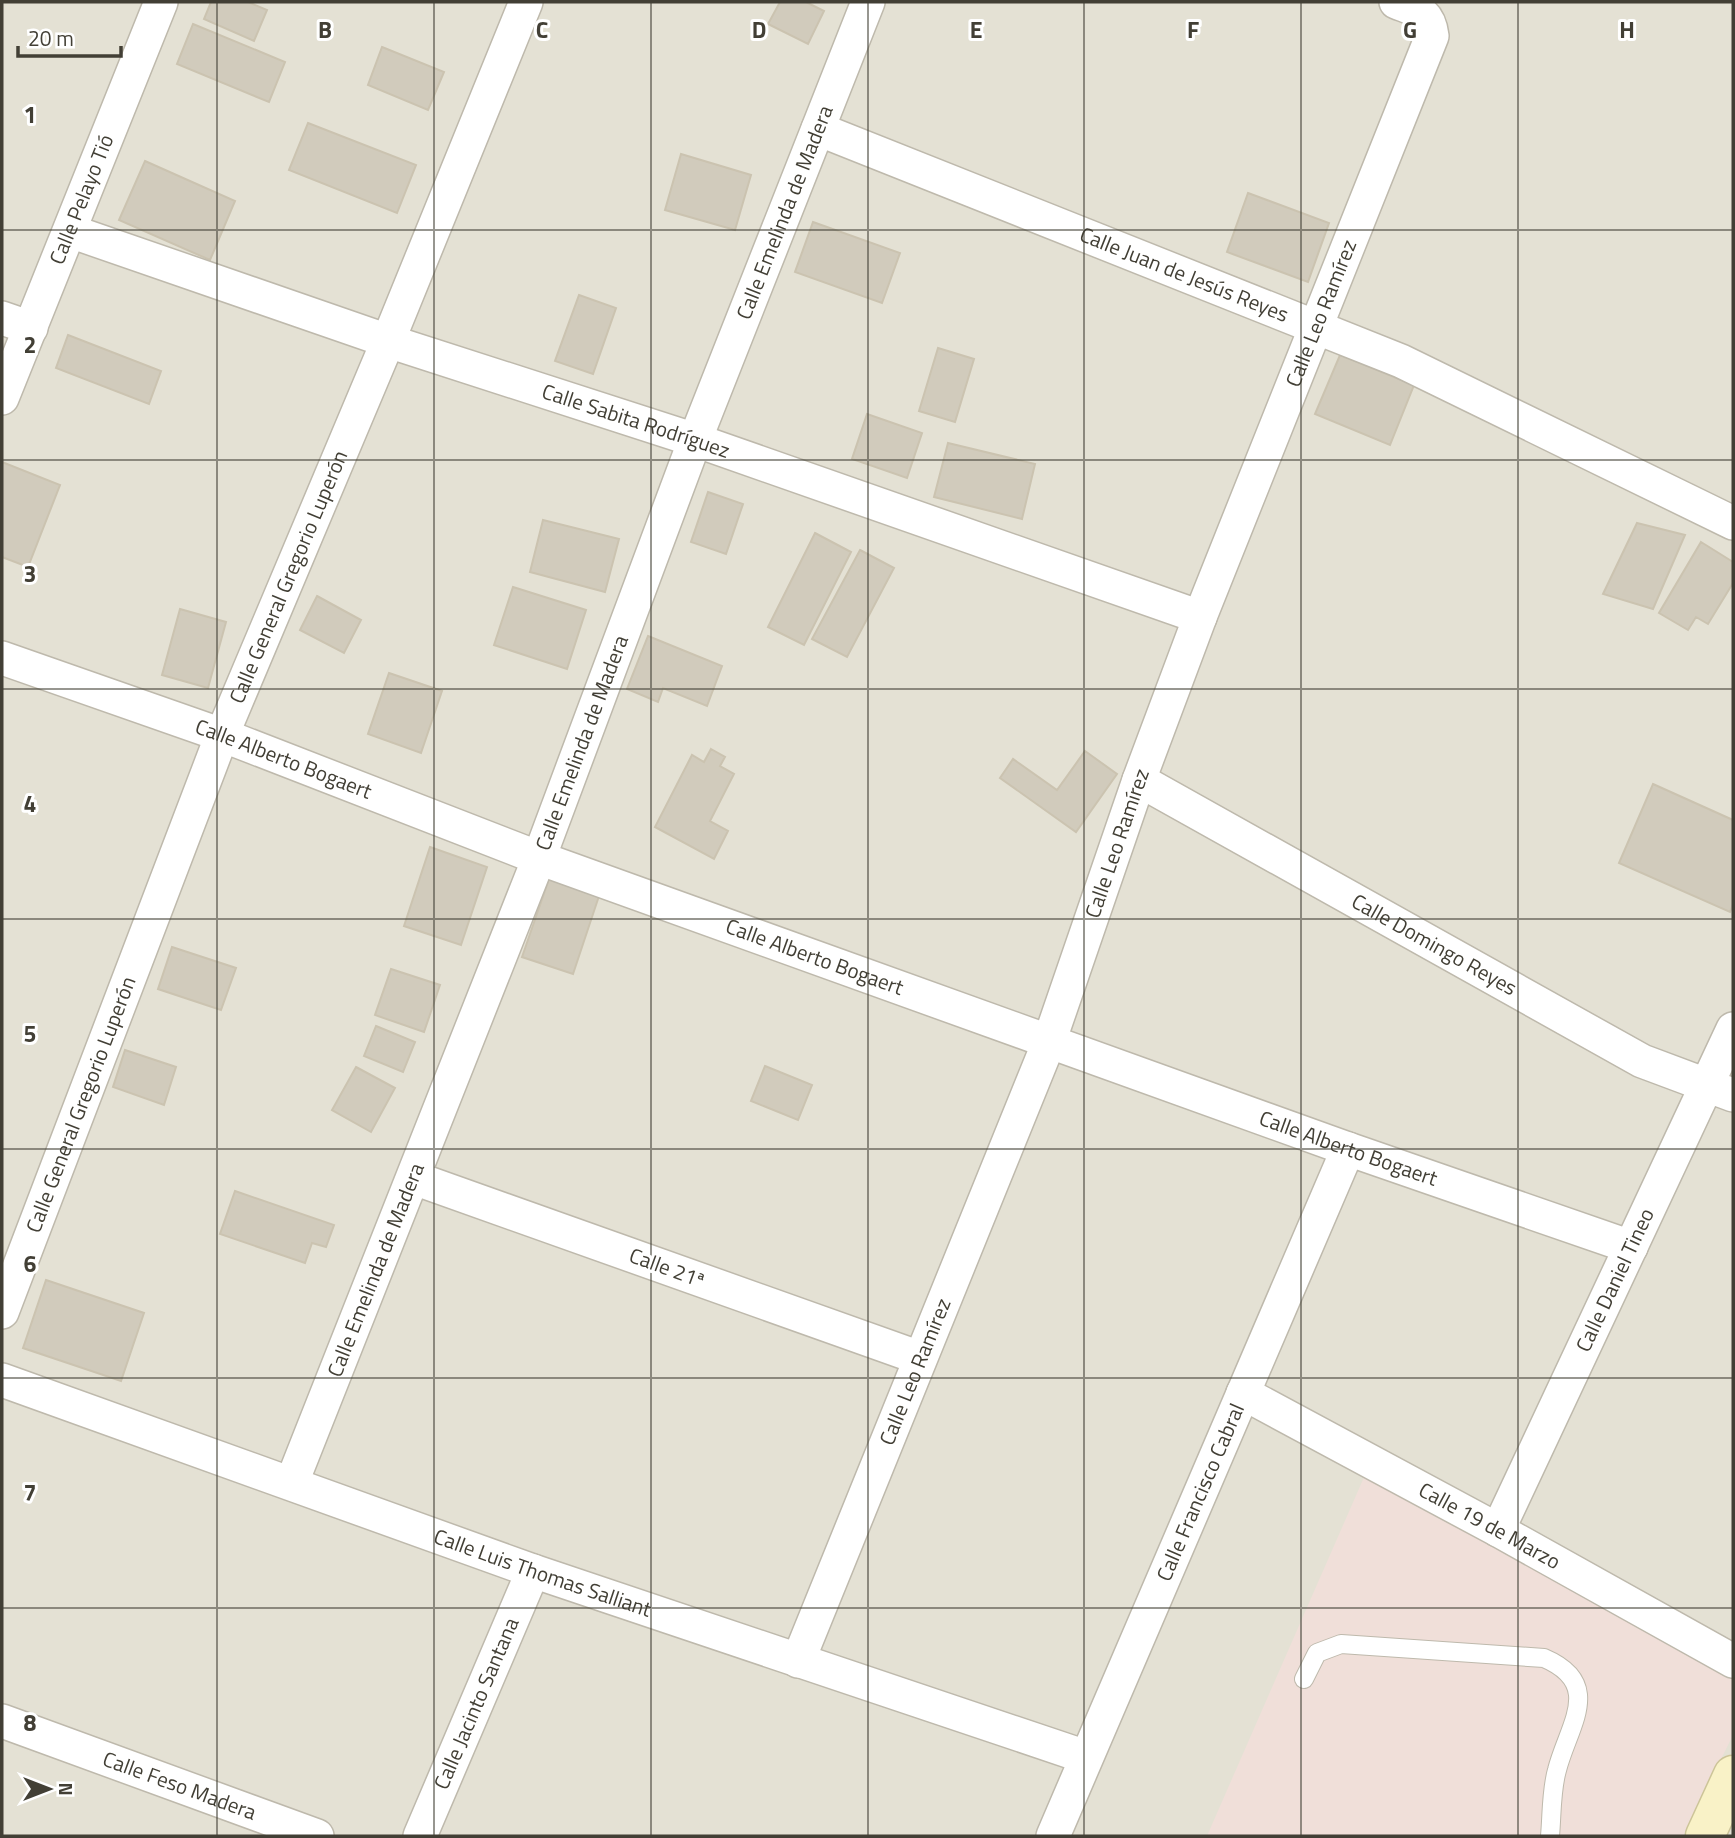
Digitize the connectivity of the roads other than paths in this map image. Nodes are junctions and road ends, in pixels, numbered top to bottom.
1 (162, 2) edge
2 (526, 2) edge
3 (868, 2) edge
4 (1395, 2) edge
5 (818, 129) junction
6 (70, 232) junction
7 (16, 323) edge
8 (1314, 328) junction
9 (388, 341) junction
10 (2, 398) edge
11 (695, 440) junction
12 (1733, 523) edge
13 (1200, 617) junction
14 (2, 658) edge
15 (222, 735) junction
16 (1139, 780) junction
17 (539, 858) junction
18 (1733, 1029) edge
19 (1049, 1042) junction
20 (1721, 1091) edge
21 (1348, 1149) junction
22 (414, 1178) junction
23 (1631, 1247) junction
24 (2, 1312) edge
25 (920, 1358) junction
26 (2, 1380) edge
27 (1243, 1393) junction
28 (292, 1482) junction
29 (1498, 1530) junction
30 (533, 1571) junction
31 (797, 1661) junction
32 (1733, 1661) edge
33 (1304, 1679) dead end
34 (2, 1721) edge
35 (1086, 1757) junction
36 (1733, 1775) edge
37 (317, 1836) edge
38 (420, 1836) edge
39 (1053, 1836) edge
40 (1550, 1836) edge
41 (1704, 1836) edge

1 - 6 street, Calle Pelayo Tió
2 - 9 street, Calle General Gregorio Luperón
3 - 5 street, Calle Emelinda de Madera
4 - 8 street, Calle Leo Ramírez
5 - 8 street, Calle Juan de Jesús Reyes
5 - 11 street, Calle Emelinda de Madera
6 - 7 street, Calle Pelayo Tió
6 - 9 street, Calle Sabita Rodríguez
7 - 10 street, Calle Pelayo Tió
8 - 12 street, Calle Juan de Jesús Reyes
8 - 13 street, Calle Leo Ramírez
9 - 11 street, Calle Sabita Rodríguez
9 - 15 street, Calle General Gregorio Luperón
11 - 13 street, Calle Sabita Rodríguez
11 - 17 street, Calle Emelinda de Madera
13 - 16 street, Calle Leo Ramírez
14 - 15 street, Calle Alberto Bogaert
15 - 17 street, Calle Alberto Bogaert
15 - 24 street, Calle General Gregorio Luperón
16 - 19 street, Calle Leo Ramírez
16 - 20 street, Calle Domingo Reyes
17 - 19 street, Calle Alberto Bogaert
17 - 22 street, Calle Emelinda de Madera
18 - 20 street, Calle Daniel Tineo
19 - 21 street, Calle Alberto Bogaert
19 - 25 street, Calle Leo Ramírez
20 - 23 street, Calle Daniel Tineo
21 - 23 street, Calle Alberto Bogaert
21 - 27 street, Calle Francisco Cabral
22 - 25 street, Calle 21ª
22 - 28 street, Calle Emelinda de Madera
23 - 29 street, Calle Daniel Tineo
25 - 31 street, Calle Leo Ramírez
26 - 28 street, Calle Luis Thomas Salliant
27 - 29 street, Calle 19 de Marzo
27 - 35 street, Calle Francisco Cabral
28 - 30 street, Calle Luis Thomas Salliant
29 - 32 street, Calle 19 de Marzo
30 - 31 street, Calle Luis Thomas Salliant
30 - 38 street, Calle Jacinto Santana
31 - 35 street, Calle Luis Thomas Salliant
33 - 40 lane
34 - 37 street, Calle Feso Madera
35 - 39 street, Calle Francisco Cabral
36 - 41 main road

